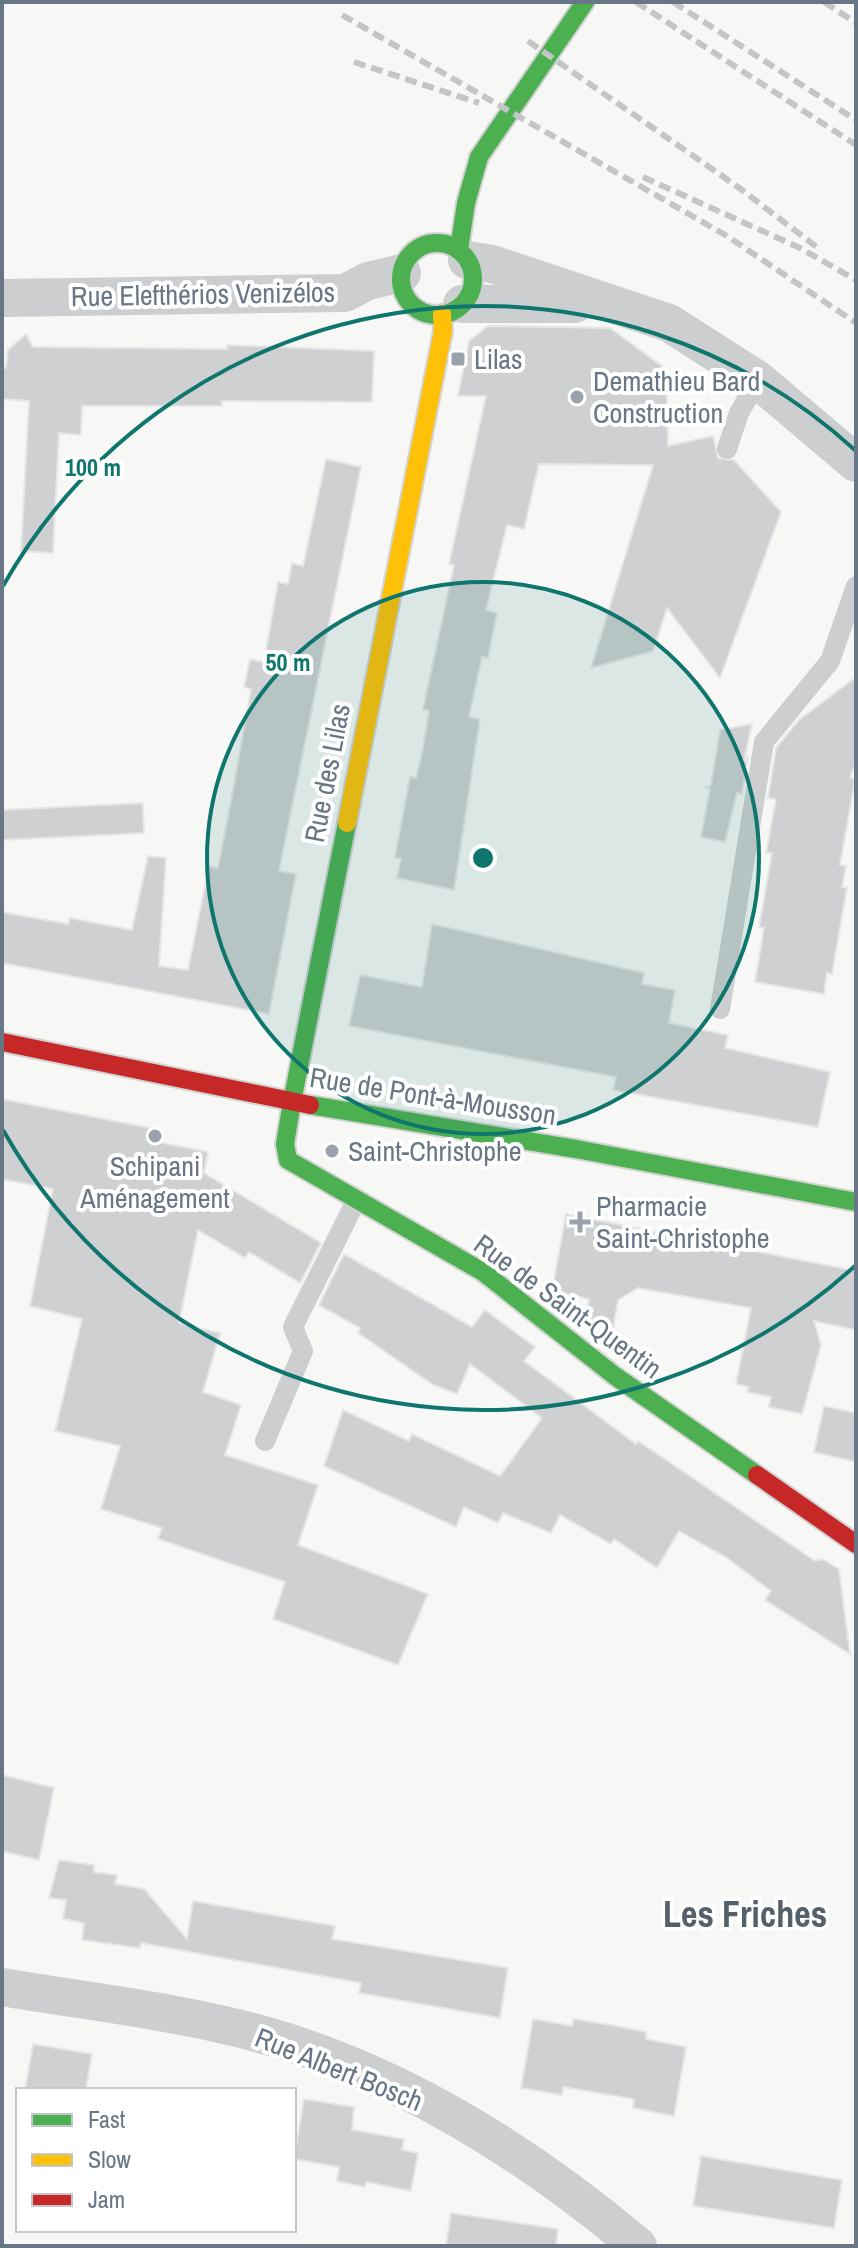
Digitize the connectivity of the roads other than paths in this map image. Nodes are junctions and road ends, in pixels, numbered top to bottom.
1 (585, 2) edge
2 (479, 157) junction
3 (452, 181) dead end
4 (434, 223) dead end
5 (426, 245) junction
6 (463, 255) junction
7 (402, 273) junction
8 (2, 298) edge
9 (622, 305) junction
10 (452, 309) junction
11 (758, 380) junction
12 (727, 449) dead end
13 (856, 463) edge
14 (856, 586) edge
15 (720, 1009) dead end
16 (2, 1042) edge
17 (292, 1102) junction
18 (356, 1201) junction
19 (856, 1202) edge
20 (265, 1441) dead end
21 (856, 1544) edge
22 (2, 1987) edge
23 (638, 2246) edge

1 - 2 street
2 - 3 street
2 - 6 street
4 - 5 street
5 - 6 street
5 - 7 street
6 - 9 street
6 - 10 street
7 - 8 street, Rue Elefthérios Venizélos
7 - 10 street
9 - 10 street
9 - 11 street
10 - 17 street, Rue des Lilas
11 - 12 lane
11 - 13 street
14 - 15 lane
16 - 17 street, Rue de Pont-à-Mousson
17 - 18 street, Rue de Saint-Quentin
17 - 19 street, Rue de Pont-à-Mousson
18 - 20 lane
18 - 21 street, Rue de Saint-Quentin
22 - 23 street, Rue Albert Bosch

